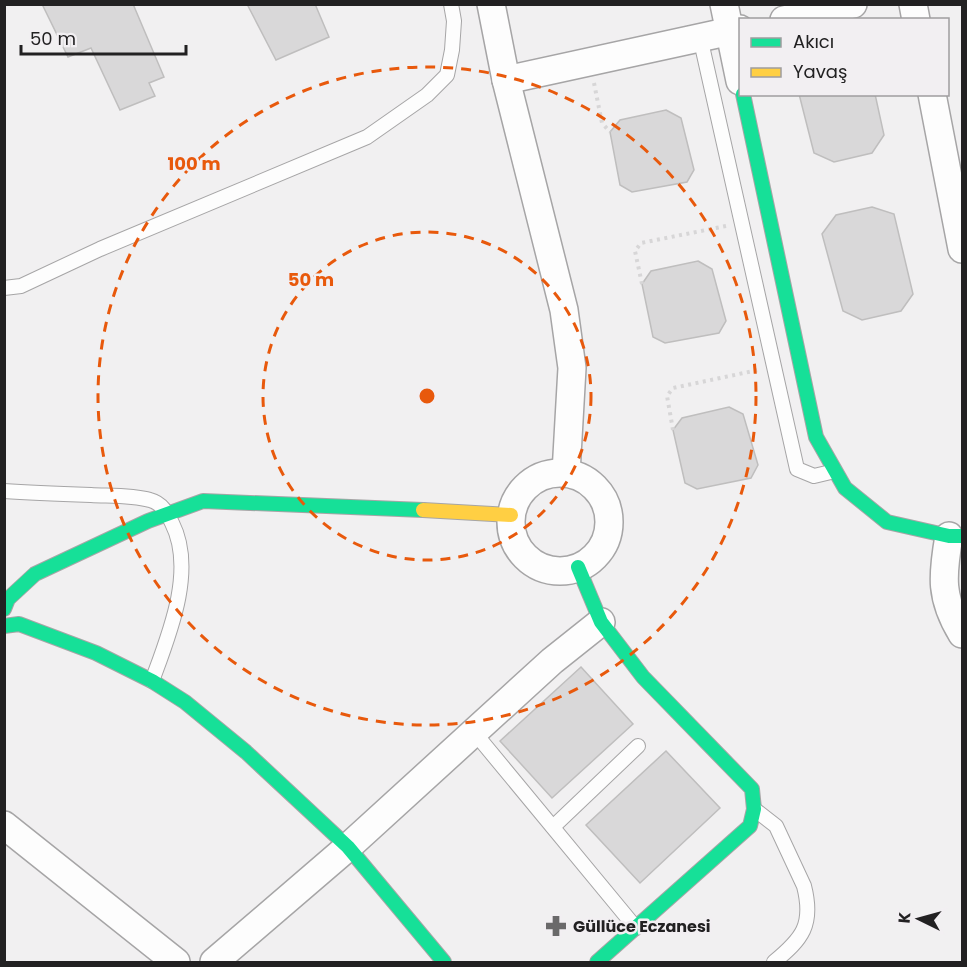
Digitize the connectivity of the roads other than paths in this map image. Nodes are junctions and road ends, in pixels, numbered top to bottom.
1 (451, 4) edge
2 (491, 4) edge
3 (724, 4) edge
4 (853, 4) edge
5 (793, 18) edge
6 (735, 30) edge
7 (700, 37) junction
8 (739, 64) edge
9 (506, 80) junction
10 (743, 96) edge
11 (932, 96) edge
12 (963, 249) edge
13 (4, 288) edge
14 (835, 471) junction
15 (566, 473) junction
16 (4, 491) edge
17 (167, 514) junction
18 (511, 515) junction
19 (956, 536) edge
20 (578, 567) junction
21 (4, 609) edge
22 (601, 622) junction
23 (4, 626) edge
24 (963, 634) edge
25 (152, 681) junction
26 (474, 732) junction
27 (638, 746) dead end
28 (754, 809) junction
29 (4, 825) edge
30 (553, 827) junction
31 (348, 847) junction
32 (636, 928) junction
33 (176, 963) edge
34 (214, 963) edge
35 (444, 963) edge
36 (597, 963) edge
37 (774, 963) edge

1 - 13 lane
2 - 9 street
3 - 6 street
4 - 5 street
6 - 7 street
6 - 8 street
7 - 9 street
7 - 14 lane
9 - 15 street
10 - 14 street
11 - 12 street
14 - 19 street
15 - 18 street
15 - 20 street
16 - 17 lane
17 - 18 street
17 - 21 street
17 - 25 lane
18 - 20 street
19 - 24 street
20 - 22 street
22 - 26 street
22 - 28 street
23 - 25 street
25 - 31 street
26 - 30 lane
26 - 31 street
27 - 30 lane
28 - 32 street
28 - 37 lane
29 - 33 street
30 - 32 lane
31 - 34 street
31 - 35 street
32 - 36 street

